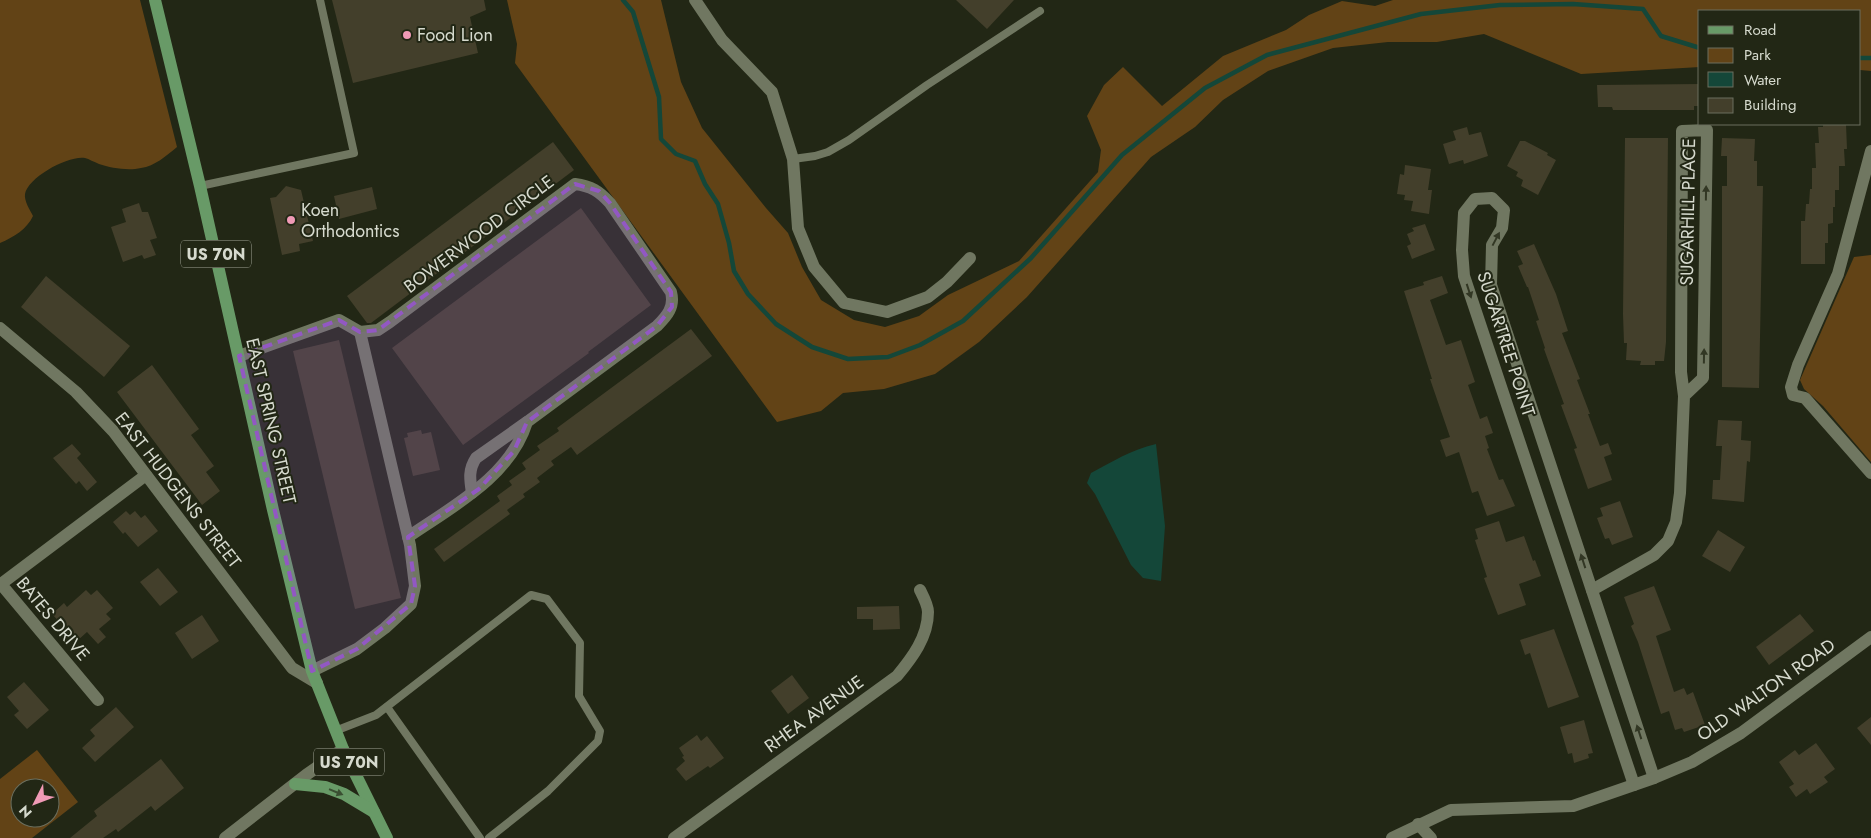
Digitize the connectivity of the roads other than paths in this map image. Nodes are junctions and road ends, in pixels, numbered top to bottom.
1 (155, 0) edge
2 (320, 0) edge
3 (695, 0) edge
4 (1040, 11) dead end
5 (1871, 151) edge
6 (793, 159) junction
7 (200, 186) junction
8 (970, 258) dead end
9 (0, 328) edge
10 (360, 332) junction
11 (239, 356) junction
12 (1684, 396) junction
13 (527, 422) junction
14 (1871, 473) edge
15 (146, 474) junction
16 (472, 493) junction
17 (408, 536) junction
18 (920, 590) dead end
19 (1592, 590) junction
20 (1871, 637) edge
21 (314, 677) junction
22 (98, 700) dead end
23 (387, 707) junction
24 (335, 731) junction
25 (343, 749) junction
26 (1654, 778) junction
27 (295, 784) junction
28 (1634, 785) junction
29 (374, 812) junction
30 (1418, 824) junction
31 (225, 838) edge
32 (387, 838) edge
33 (480, 838) edge
34 (489, 838) edge
35 (674, 838) edge
36 (1392, 838) edge
37 (1431, 838) edge

1 - 7 main road, EAST SPRING STREET / US 70N
2 - 7 lane
3 - 6 street
4 - 6 lane
5 - 14 street
6 - 8 street
7 - 11 main road, EAST SPRING STREET / US 70N
9 - 15 street, EAST HUDGENS STREET
10 - 11 street
10 - 13 street, BOWERWOOD CIRCLE
10 - 17 street
11 - 21 main road, EAST SPRING STREET / US 70N
12 -> 12 street, SUGARHILL PLACE
12 - 19 street, SUGARHILL PLACE
13 - 16 street
13 - 16 street, BOWERWOOD CIRCLE
15 - 21 street, EAST HUDGENS STREET
15 - 22 street, BATES DRIVE
16 - 17 street
17 - 21 street
18 - 35 street, RHEA AVENUE
26 -> 19 street, SUGARTREE POINT
19 -> 28 street, SUGARTREE POINT
20 - 26 street, OLD WALTON ROAD
21 - 24 main road, EAST SPRING STREET / US 70N
23 - 24 lane
23 - 33 lane
23 - 34 lane
24 - 25 main road, EAST SPRING STREET / US 70N
25 - 27 street
25 - 29 main road, EAST SPRING STREET / US 70N
26 - 28 street, OLD WALTON ROAD
27 -> 29 main road
27 - 31 street
28 - 30 street, OLD WALTON ROAD
29 - 32 main road, EAST SPRING STREET / US 70N
30 - 36 street, OLD WALTON ROAD
30 - 37 street

